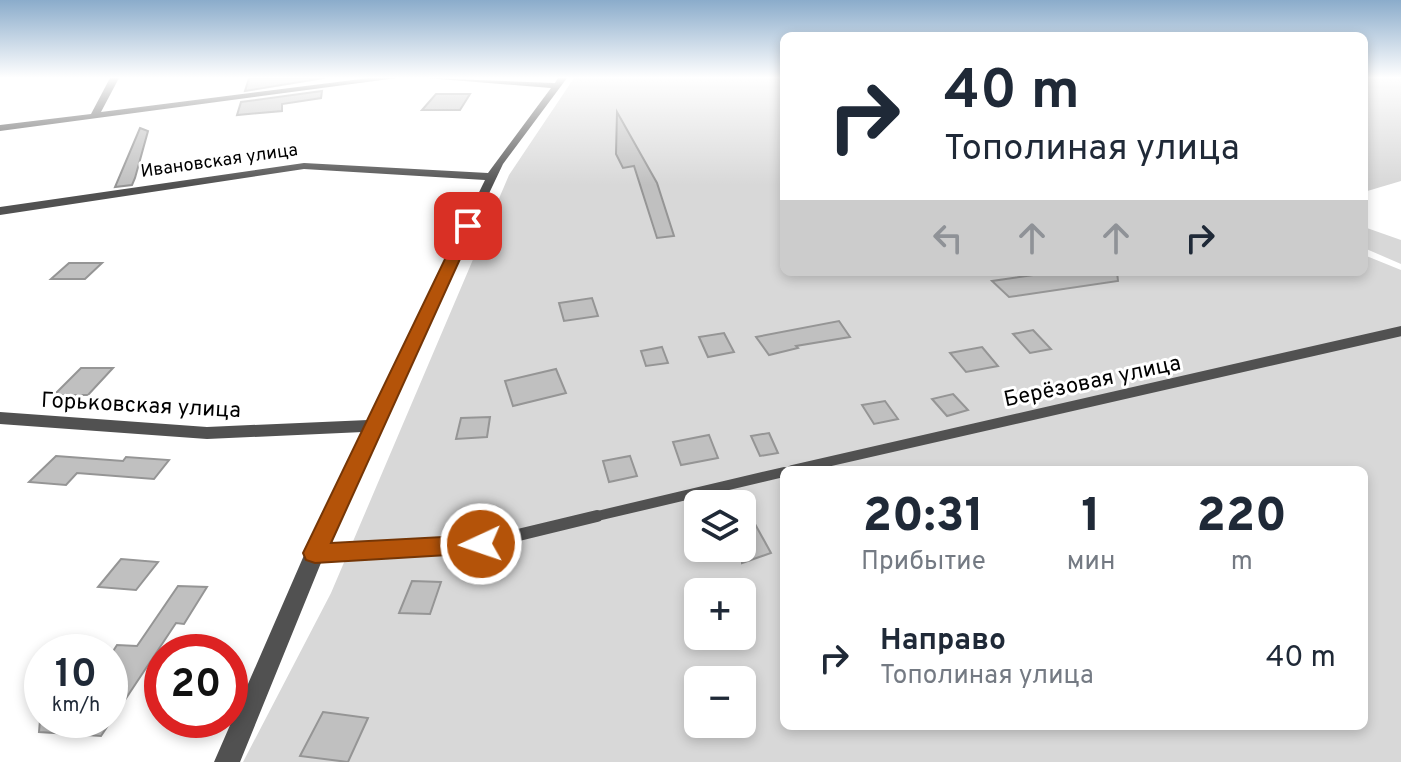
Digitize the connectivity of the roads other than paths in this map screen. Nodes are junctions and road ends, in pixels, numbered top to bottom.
1 (113, 114) edge
2 (537, 114) edge
3 (94, 116) joint
4 (0, 128) edge
5 (492, 177) junction
6 (0, 211) edge
7 (1401, 331) edge
8 (0, 418) edge
9 (375, 426) junction
10 (810, 466) edge
11 (780, 473) edge
12 (315, 553) junction
13 (227, 762) edge

1 - 3 street
2 - 5 street
3 - 4 street
5 - 6 street, Ивановская улица
5 - 9 street
7 - 10 lane, Берёзовая улица
8 - 9 street, Горьковская улица
9 - 12 street
11 - 12 lane
12 - 13 street

